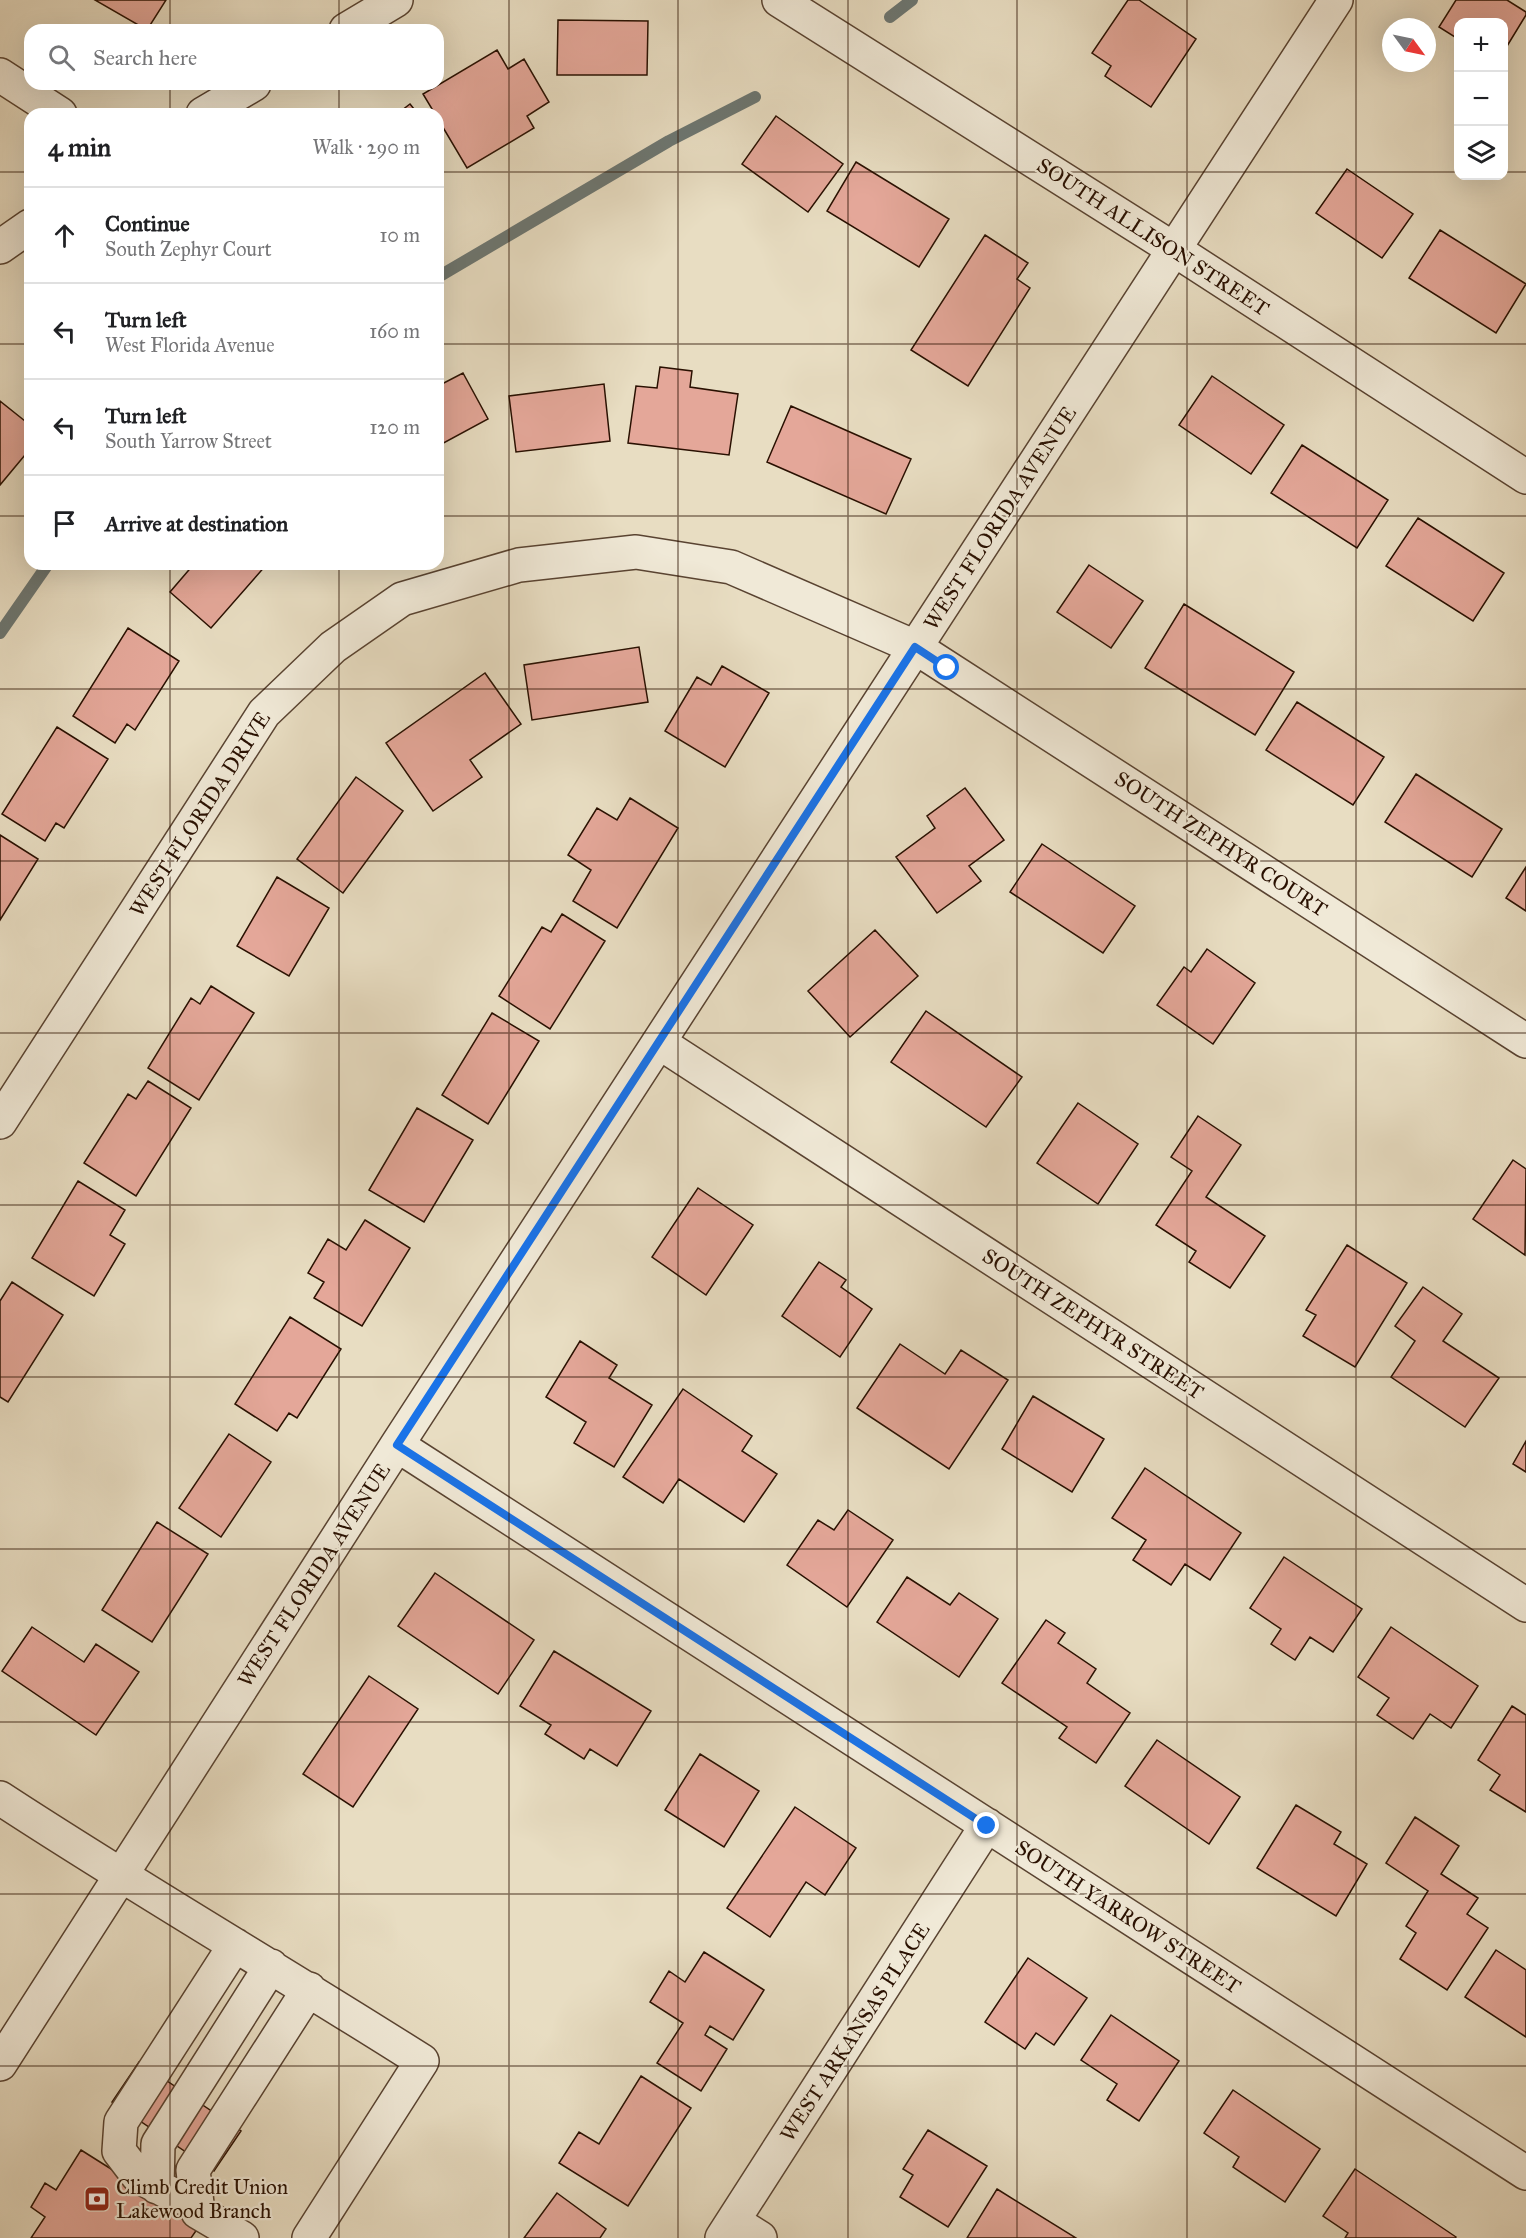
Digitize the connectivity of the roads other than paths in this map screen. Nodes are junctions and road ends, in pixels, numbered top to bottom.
1 (396, 0) edge
2 (779, 0) edge
3 (1336, 0) edge
4 (356, 24) edge
5 (0, 75) edge
6 (244, 90) edge
7 (51, 108) edge
8 (213, 108) edge
9 (24, 230) edge
10 (0, 247) edge
11 (1175, 250) junction
12 (1526, 477) edge
13 (915, 647) junction
14 (1526, 1041) edge
15 (660, 1043) junction
16 (0, 1122) edge
17 (397, 1445) junction
18 (1526, 1605) edge
19 (0, 1798) edge
20 (987, 1826) junction
21 (120, 1877) junction
22 (272, 1967) junction
23 (0, 2064) edge
24 (1526, 2173) edge
25 (168, 2193) junction
26 (728, 2229) edge
27 (242, 2238) edge
28 (309, 2238) edge
29 (760, 2238) edge

1 - 4 street
2 - 11 street, SOUTH ALLISON STREET
3 - 11 street, WEST FLORIDA AVENUE
5 - 7 street
6 - 8 street
9 - 10 street
11 - 12 street, SOUTH ALLISON STREET
11 - 13 street, WEST FLORIDA AVENUE
13 - 14 street, SOUTH ZEPHYR COURT
13 - 15 street, WEST FLORIDA AVENUE
13 - 16 street, WEST FLORIDA DRIVE
15 - 17 street, WEST FLORIDA AVENUE
15 - 18 street, SOUTH ZEPHYR STREET
17 - 20 street, SOUTH YARROW STREET
17 - 21 street, WEST FLORIDA AVENUE
19 - 21 street
20 - 24 street, SOUTH YARROW STREET
20 - 26 street, WEST ARKANSAS PLACE
21 - 22 street
21 - 23 street, WEST FLORIDA AVENUE
22 - 25 street
22 - 25 street
22 - 25 street
22 - 28 street
25 - 27 street
26 - 29 street

